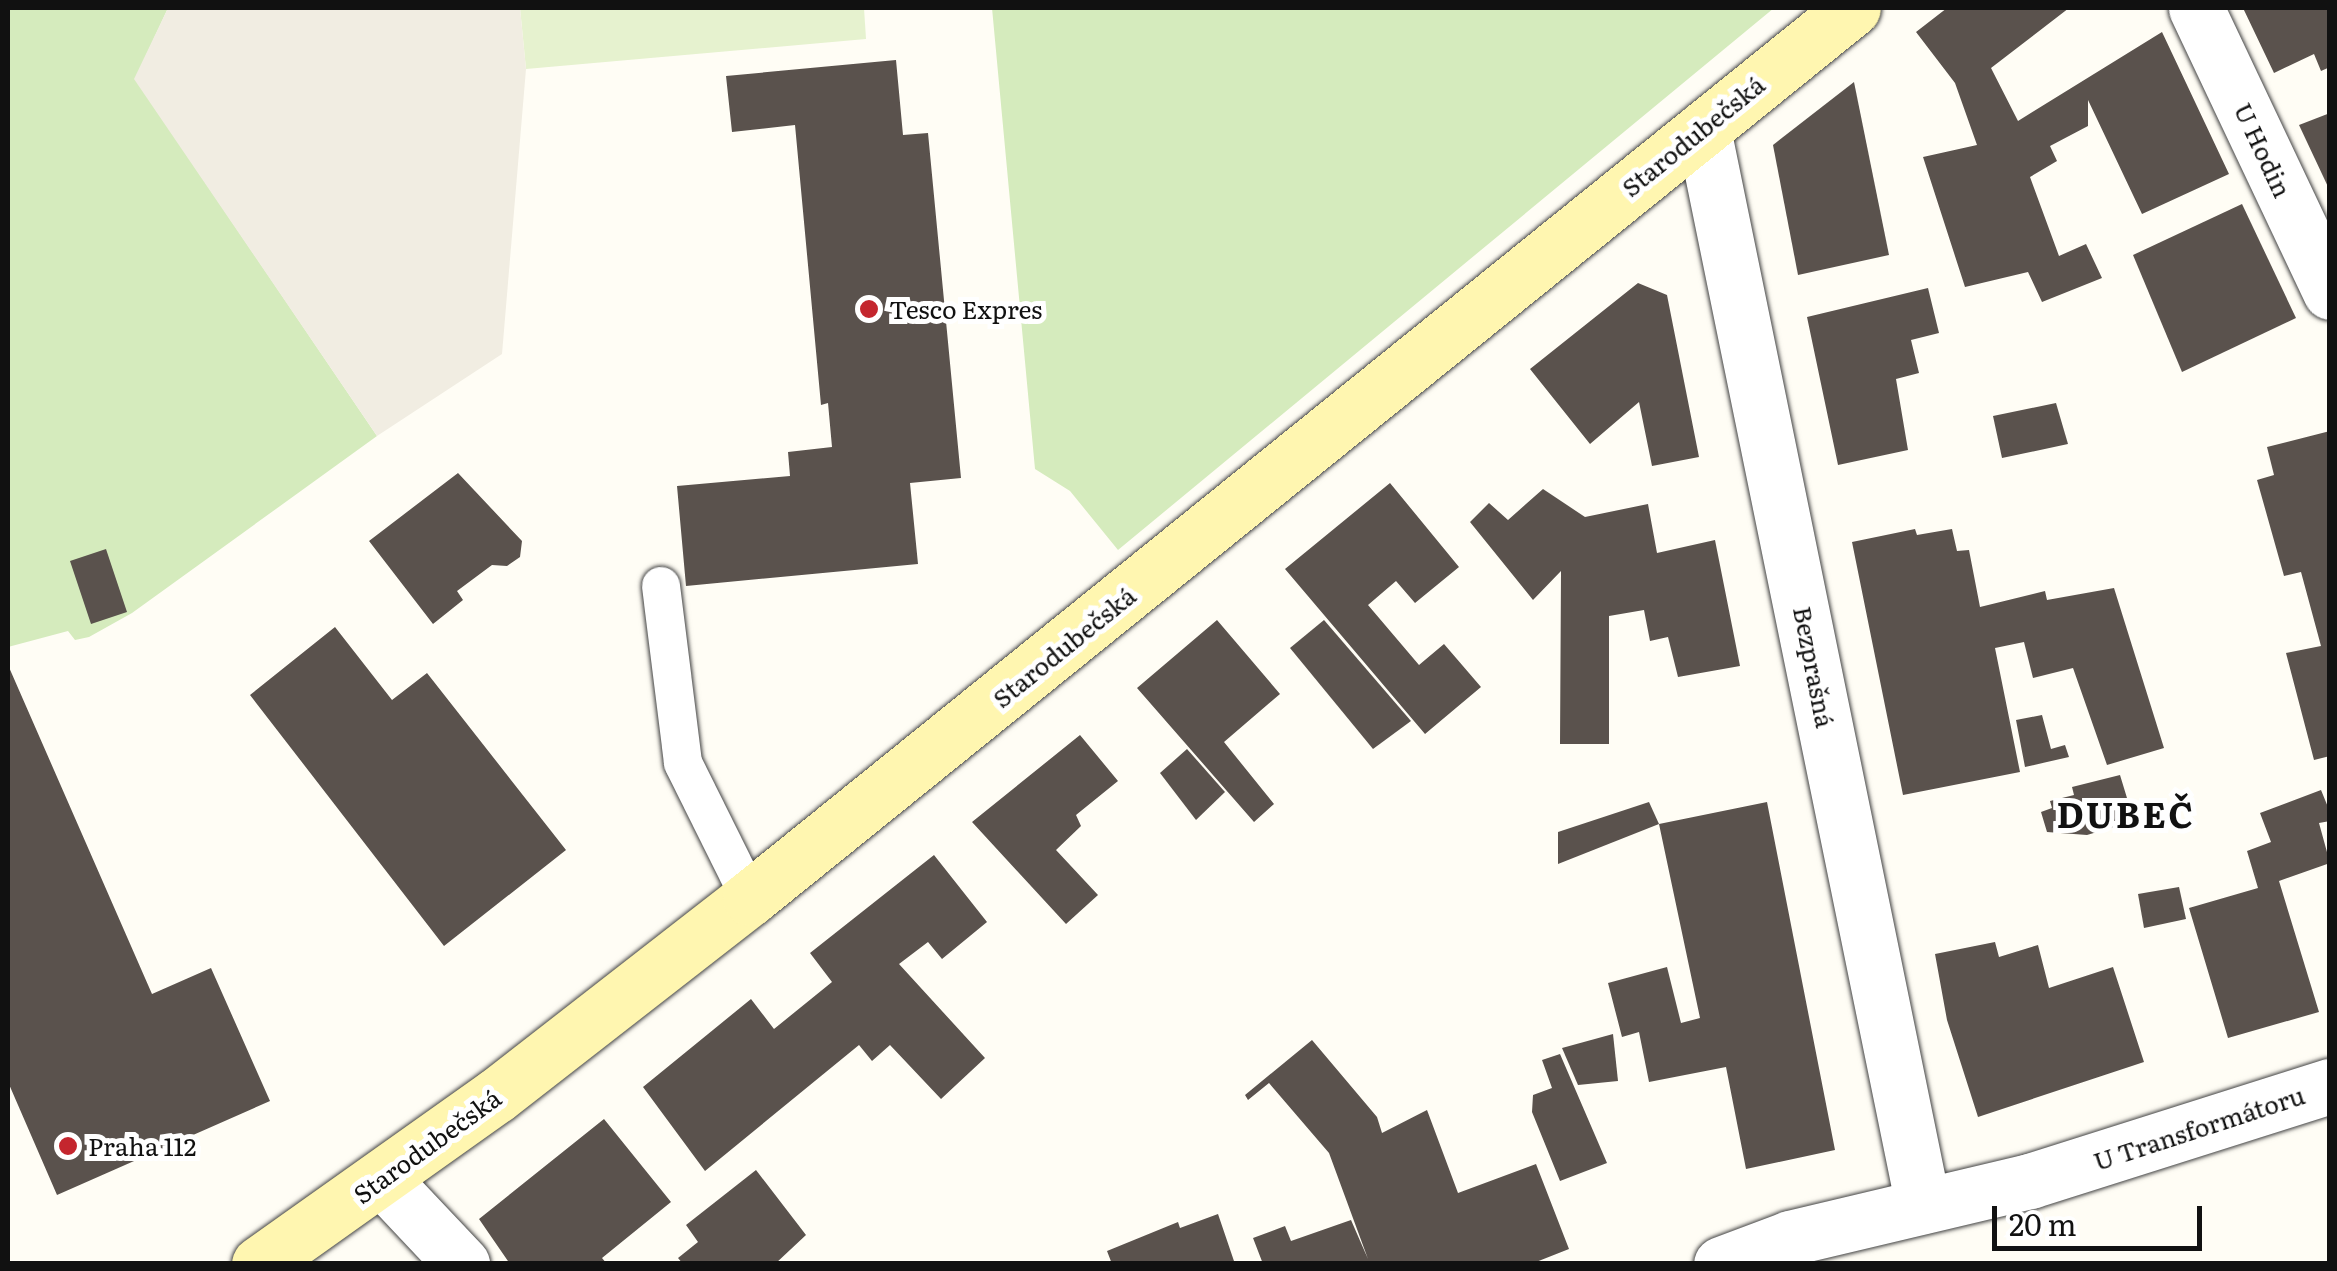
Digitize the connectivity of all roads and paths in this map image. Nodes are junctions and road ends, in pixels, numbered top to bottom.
1 (1853, 8) edge
2 (2196, 8) edge
3 (1703, 128) junction
4 (2330, 292) edge
5 (661, 586) dead end
6 (750, 898) junction
7 (2330, 1086) edge
8 (382, 1179) junction
9 (1924, 1206) junction
10 (258, 1264) edge
11 (462, 1264) edge
12 (1721, 1264) edge

1 - 3 street, Starodubečská
2 - 4 street, U Hodin
3 - 6 street, Starodubečská
3 - 9 street, Bezprašná
5 - 6 lane
6 - 8 street, Starodubečská
7 - 9 street, U Transformátoru
8 - 10 street, Starodubečská
8 - 11 street
9 - 12 street, U Transformátoru

